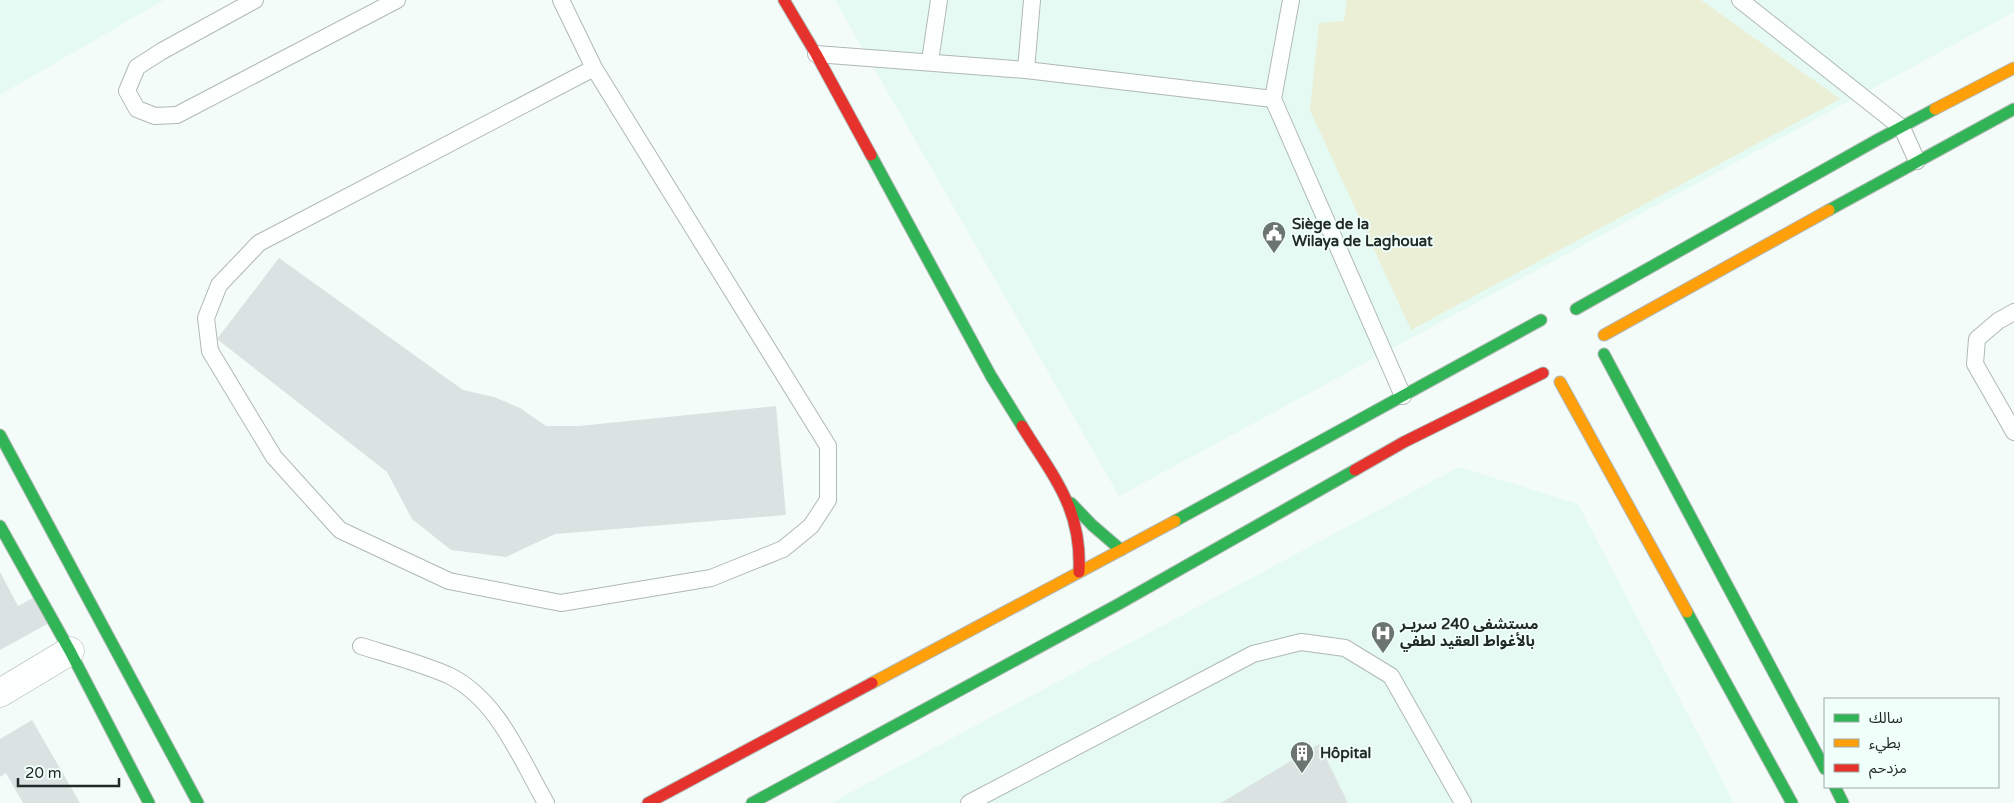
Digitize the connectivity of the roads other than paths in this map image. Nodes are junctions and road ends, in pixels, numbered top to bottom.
1 (255, 0) edge
2 (397, 0) edge
3 (560, 0) edge
4 (784, 0) edge
5 (939, 0) edge
6 (1032, 0) edge
7 (1291, 0) edge
8 (1740, 0) edge
9 (816, 54) junction
10 (930, 61) junction
11 (594, 68) junction
12 (2014, 68) edge
13 (1026, 70) junction
14 (1273, 99) junction
15 (2014, 109) edge
16 (1902, 128) junction
17 (1917, 161) junction
18 (1563, 308) dead end
19 (1576, 310) junction
20 (2014, 312) edge
21 (1551, 313) dead end
22 (1588, 314) dead end
23 (1541, 320) junction
24 (1598, 323) dead end
25 (1604, 335) junction
26 (1532, 340) dead end
27 (1604, 354) junction
28 (1534, 361) dead end
29 (1596, 369) dead end
30 (1543, 373) junction
31 (1403, 396) junction
32 (2014, 432) edge
33 (3, 447) edge
34 (1067, 498) junction
35 (0, 526) edge
36 (1121, 550) junction
37 (1079, 572) junction
38 (361, 646) dead end
39 (70, 651) junction
40 (0, 693) edge
41 (1824, 767) edge
42 (1835, 788) edge
43 (149, 803) edge
44 (198, 803) edge
45 (546, 803) edge
46 (648, 803) edge
47 (752, 803) edge
48 (969, 803) edge
49 (1462, 803) edge
50 (1792, 803) edge
51 (1843, 803) edge

1 - 2 lane
3 - 11 lane
4 - 9 street
5 - 10 lane
6 - 13 lane
7 - 14 lane
8 - 16 lane
9 - 10 lane
9 - 34 street
10 - 13 lane
11 - 11 lane
12 - 16 street
13 - 14 lane
14 - 31 lane
15 - 17 street
16 - 17 lane
16 - 19 street
17 - 25 street
18 - 19 street
19 - 22 street
20 - 32 lane
21 - 23 street
23 - 26 street
23 - 31 street
24 - 25 street
25 - 27 street
27 - 29 street
27 - 41 street
28 - 30 street
30 - 47 street
30 - 50 street
31 - 36 street
33 - 44 street
34 - 36 street
34 - 37 street
35 - 39 street
36 - 37 street
37 - 46 street
38 - 45 lane
39 - 40 street
39 - 43 street
42 - 51 street
48 - 49 lane

